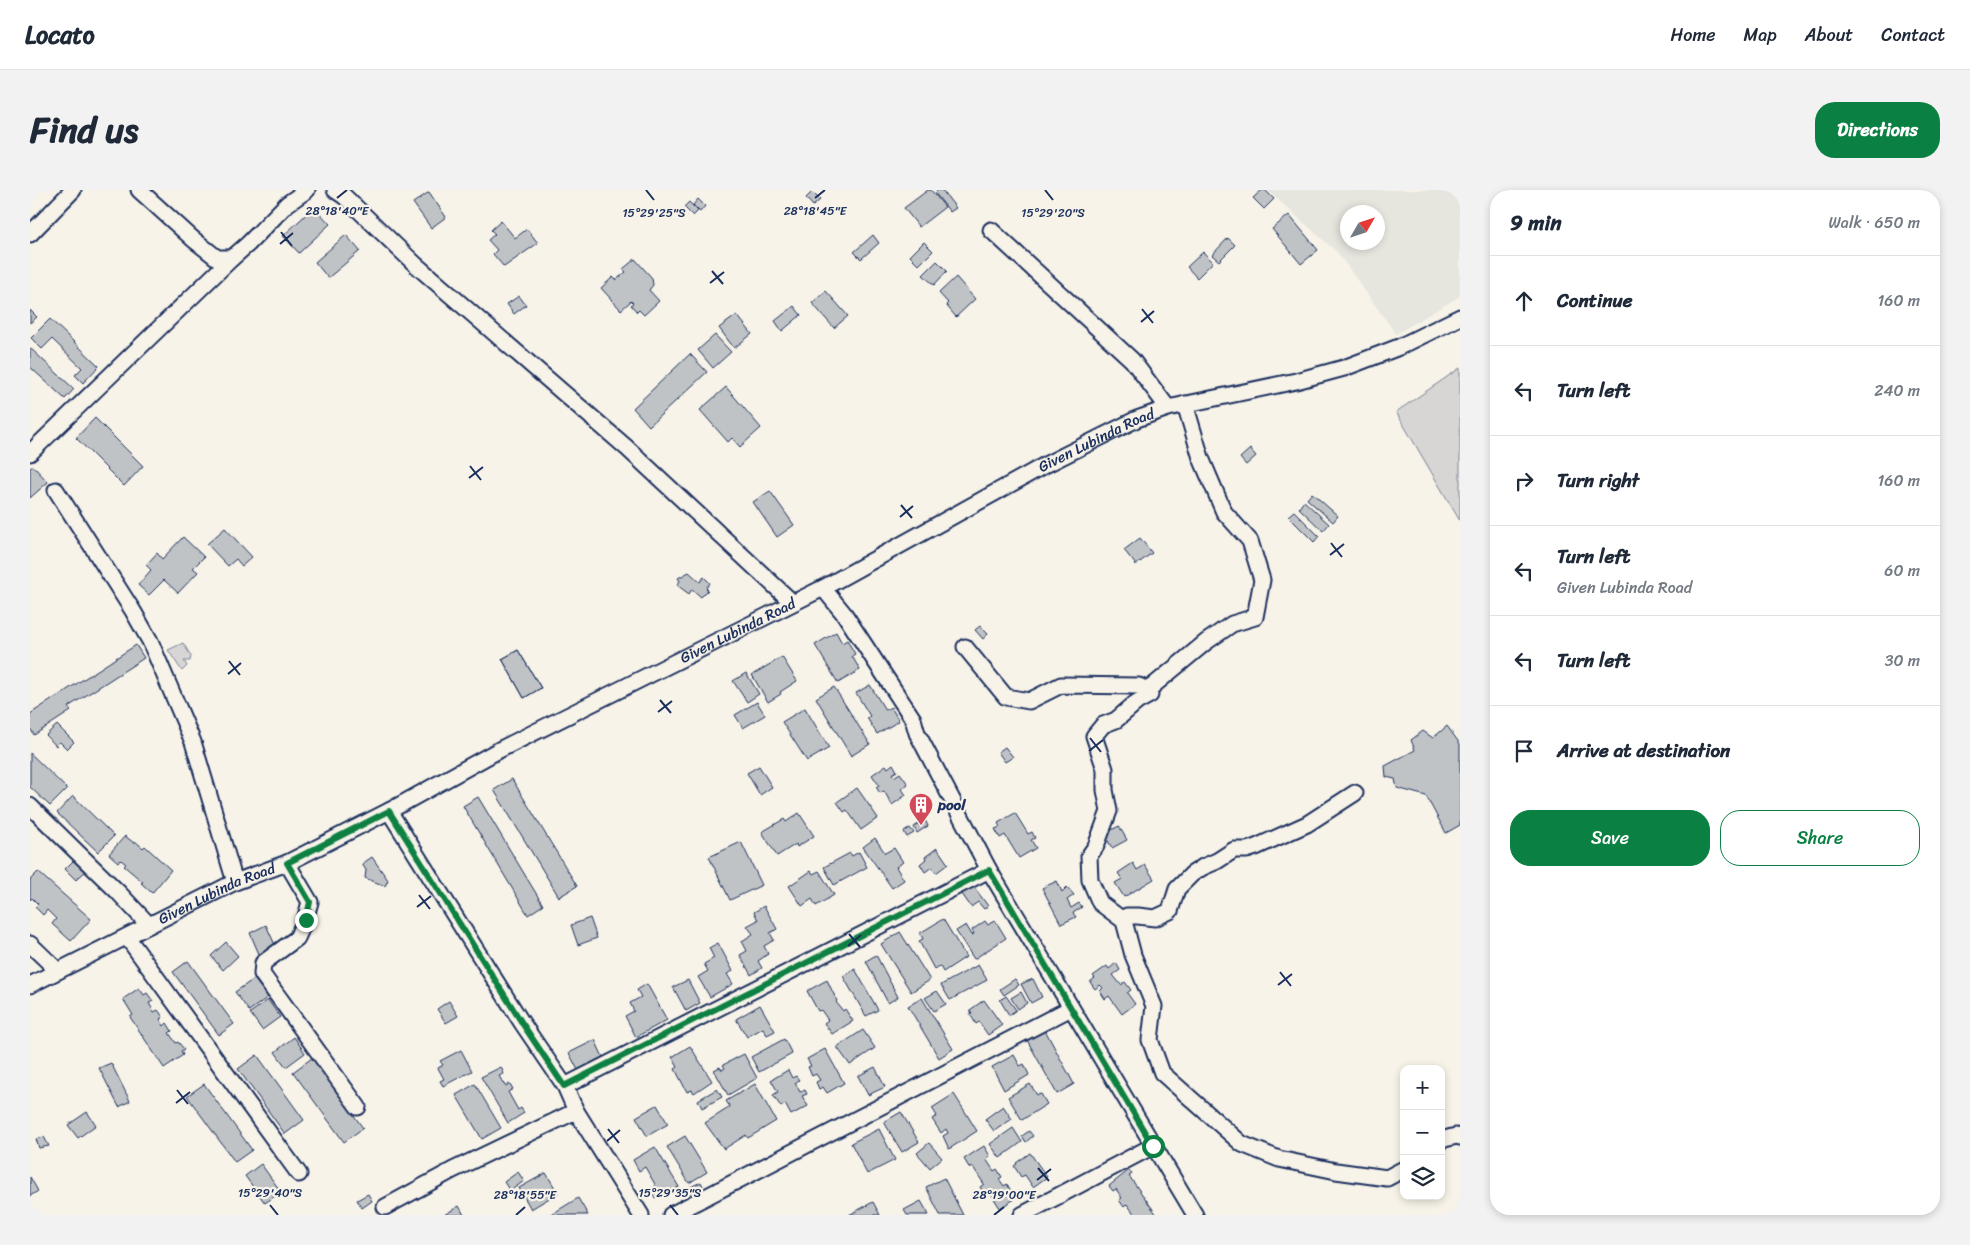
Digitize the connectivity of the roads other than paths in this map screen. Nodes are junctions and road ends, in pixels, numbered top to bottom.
1 (73, 190) edge
2 (138, 190) edge
3 (306, 190) edge
4 (335, 190) edge
5 (991, 230) dead end
6 (30, 234) edge
7 (217, 265) junction
8 (1460, 316) edge
9 (1185, 404) junction
10 (1168, 408) junction
11 (31, 451) edge
12 (56, 490) dead end
13 (823, 588) junction
14 (792, 602) junction
15 (965, 647) dead end
16 (1148, 690) junction
17 (1355, 792) dead end
18 (30, 806) edge
19 (389, 811) junction
20 (287, 863) junction
21 (989, 870) junction
22 (235, 882) junction
23 (1124, 922) junction
24 (149, 926) junction
25 (126, 937) junction
26 (30, 944) edge
27 (58, 971) junction
28 (30, 985) edge
29 (1071, 1008) junction
30 (564, 1086) junction
31 (358, 1107) dead end
32 (576, 1111) junction
33 (1460, 1137) edge
34 (1445, 1139) edge
35 (1153, 1146) junction
36 (1400, 1171) edge
37 (299, 1174) dead end
38 (385, 1207) dead end
39 (641, 1215) edge
40 (671, 1215) edge
41 (1022, 1215) edge
42 (1195, 1215) edge

1 - 6 street
2 - 7 street
3 - 7 street
4 - 14 street
5 - 10 street
7 - 11 street
8 - 9 street, Given Lubinda Road
9 - 10 street, Given Lubinda Road
9 - 16 street
10 - 13 street, Given Lubinda Road
12 - 22 street
13 - 14 street, Given Lubinda Road
13 - 21 street
14 - 19 street, Given Lubinda Road
15 - 16 street
16 - 23 street
17 - 23 street
18 - 24 street
19 - 20 street, Given Lubinda Road
19 - 30 street
20 - 22 street, Given Lubinda Road
20 - 31 street
21 - 29 street
21 - 30 street
22 - 24 street, Given Lubinda Road
23 - 36 street
24 - 25 street, Given Lubinda Road
25 - 27 street, Given Lubinda Road
25 - 37 street
26 - 27 street
27 - 28 street, Given Lubinda Road
29 - 35 street
29 - 40 street
30 - 32 street
32 - 38 street
32 - 39 street
33 - 34 street
35 - 41 street
35 - 42 street

